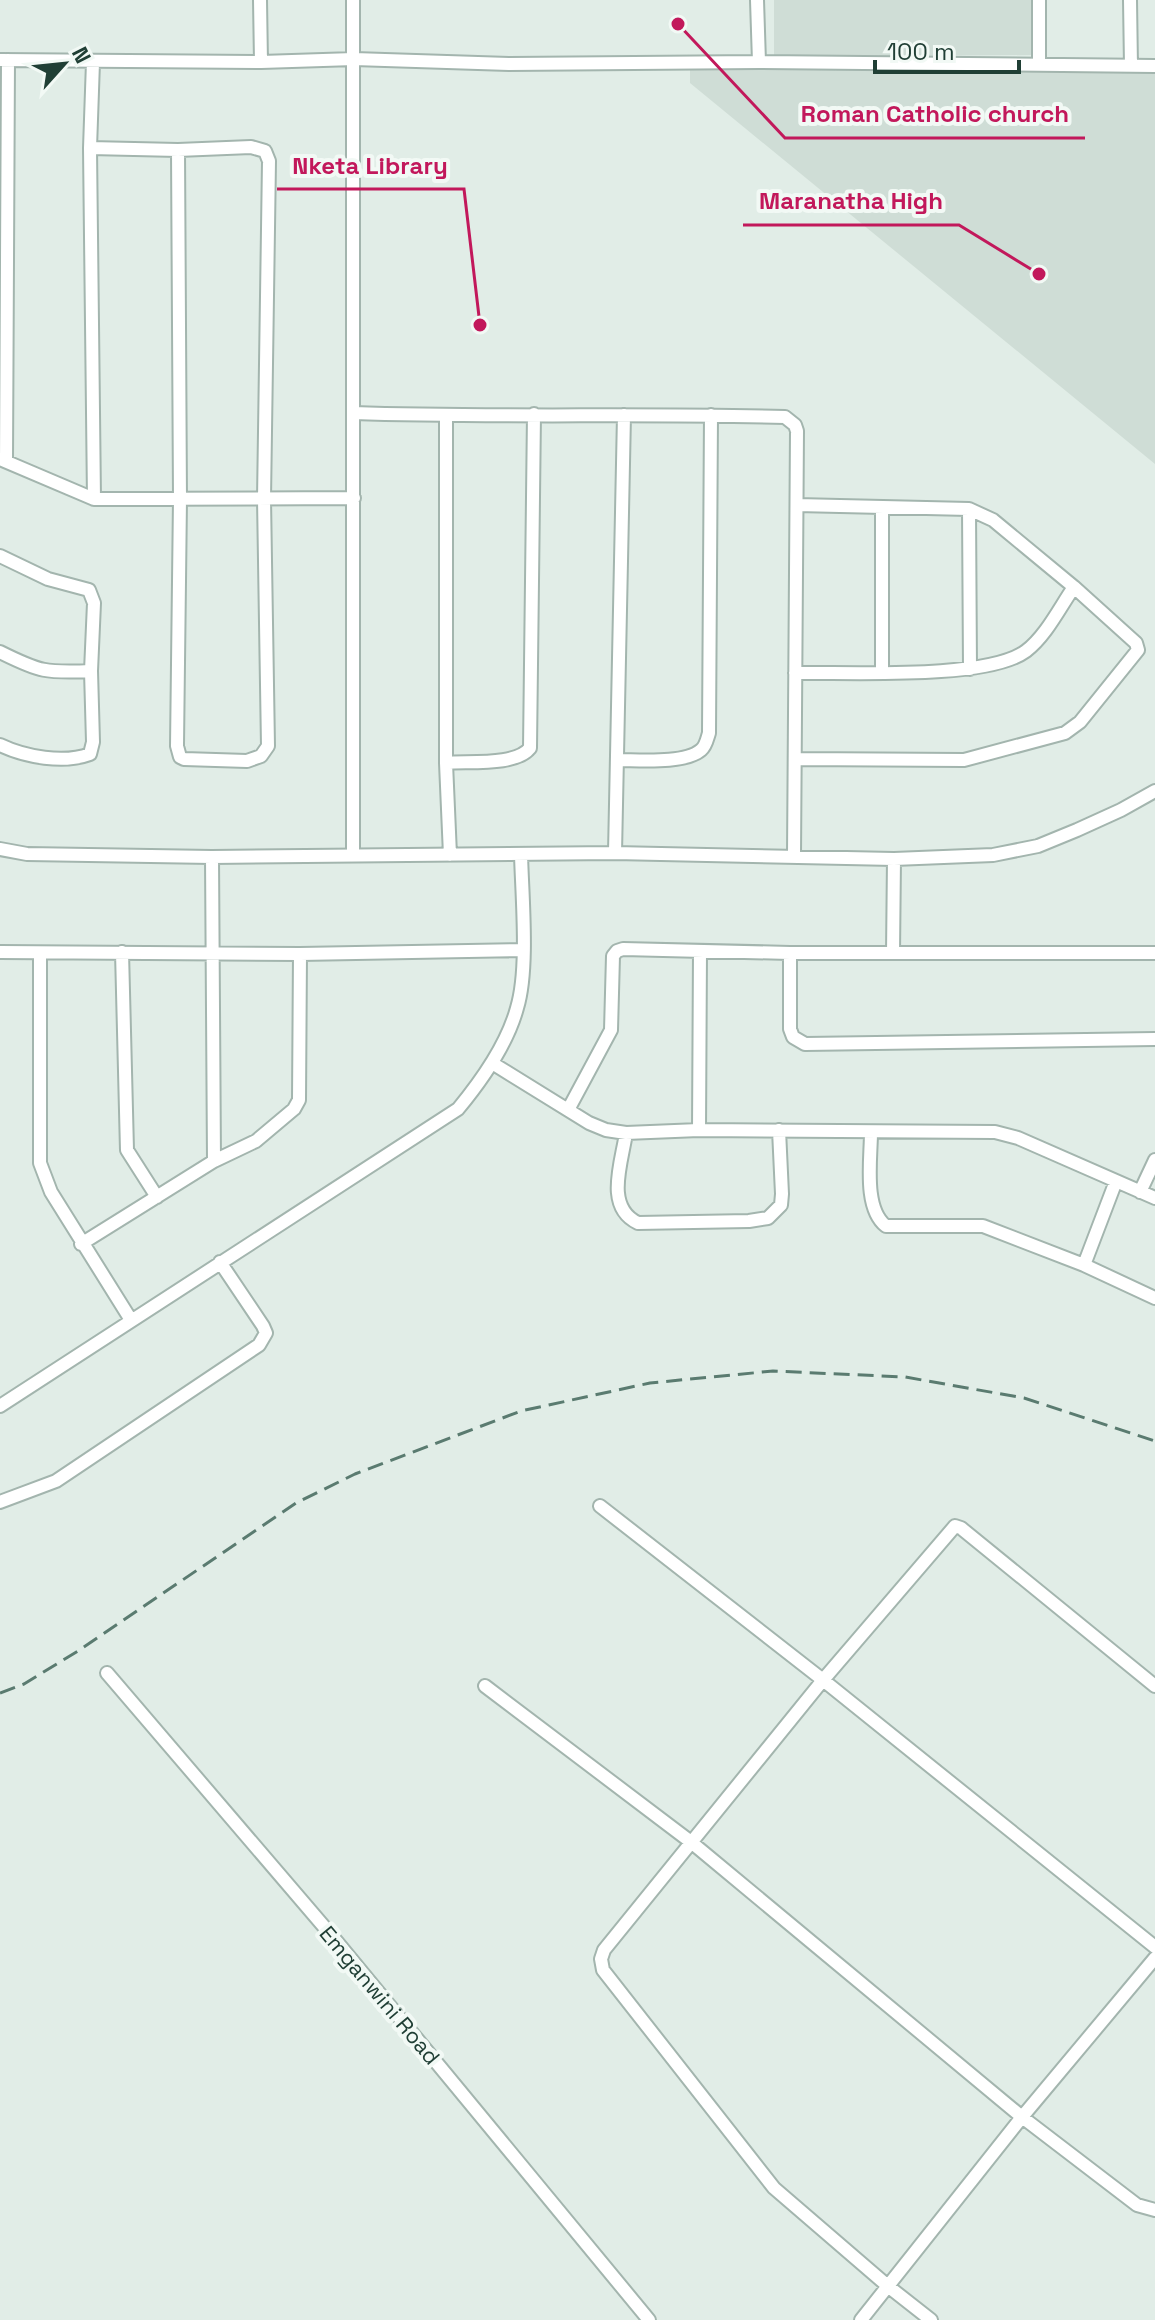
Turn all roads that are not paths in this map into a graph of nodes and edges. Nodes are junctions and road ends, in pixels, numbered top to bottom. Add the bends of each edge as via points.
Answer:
1 (260, 0) edge
2 (353, 0) edge
3 (757, 0) edge
4 (1039, 0) edge
5 (1130, 0) edge
6 (354, 59) junction
7 (4, 60) edge
8 (93, 62) junction
9 (261, 62) junction
10 (759, 62) junction
11 (1039, 63) junction
12 (1131, 66) junction
13 (1155, 66) edge
14 (90, 148) junction
15 (4, 150) edge
16 (178, 150) junction
17 (4, 363) edge
18 (354, 413) junction
19 (534, 414) junction
20 (624, 415) junction
21 (711, 415) junction
22 (446, 416) junction
23 (3, 460) edge
24 (354, 498) junction
25 (94, 499) junction
26 (180, 499) junction
27 (264, 499) junction
28 (797, 505) junction
29 (882, 508) junction
30 (969, 509) junction
31 (0, 556) edge
32 (1074, 587) junction
33 (0, 652) edge
34 (970, 669) junction
35 (91, 671) junction
36 (882, 672) junction
37 (795, 673) junction
38 (0, 745) edge
39 (795, 759) junction
40 (619, 760) junction
41 (446, 763) junction
42 (1155, 791) edge
43 (0, 849) edge
44 (615, 853) junction
45 (521, 854) junction
46 (450, 855) junction
47 (353, 856) junction
48 (794, 856) junction
49 (212, 857) junction
50 (894, 859) junction
51 (522, 950) junction
52 (0, 952) edge
53 (122, 952) junction
54 (700, 952) junction
55 (40, 953) junction
56 (211, 953) junction
57 (790, 953) junction
58 (893, 953) junction
59 (1155, 953) edge
60 (300, 954) junction
61 (1155, 1039) edge
62 (492, 1063) junction
63 (568, 1110) junction
64 (699, 1130) junction
65 (779, 1130) junction
66 (871, 1132) junction
67 (626, 1133) junction
68 (1155, 1160) edge
69 (214, 1161) junction
70 (1116, 1181) junction
71 (1140, 1192) junction
72 (157, 1197) junction
73 (1155, 1198) edge
74 (81, 1244) junction
75 (220, 1262) junction
76 (1084, 1265) junction
77 (1155, 1298) edge
78 (131, 1320) junction
79 (0, 1406) edge
80 (0, 1502) edge
81 (600, 1506) dead end
82 (107, 1673) dead end
83 (823, 1680) junction
84 (485, 1686) dead end
85 (1155, 1686) edge
86 (691, 1842) junction
87 (1155, 1947) edge
88 (1155, 1958) edge
89 (1022, 2117) junction
90 (1155, 2210) edge
91 (889, 2287) junction
92 (649, 2320) edge
93 (861, 2320) edge
94 (931, 2320) edge

1 - 9 street
2 - 6 street
3 - 10 street
4 - 11 street
5 - 12 street
6 - 9 street
6 - 10 street
6 - 18 street
7 - 8 street
7 - 15 street
8 - 9 street
8 - 14 street
10 - 11 street
11 - 12 street
12 - 13 street
14 - 16 street
14 - 25 street
15 - 17 street
16 - 26 street
16 - 27 street via 260,148 269,161
17 - 23 street
18 - 22 street
18 - 24 street
19 - 20 street
19 - 22 street
19 - 41 street via 530,748 514,759
20 - 21 street
20 - 40 street
21 - 28 street via 785,417 795,425
21 - 40 street via 709,733 695,754
22 - 41 street
23 - 25 street
24 - 27 street
24 - 47 street
25 - 26 street
26 - 27 street
26 - 27 street via 177,752 191,760 247,761 261,756 268,746
28 - 29 street
28 - 37 street
29 - 30 street
29 - 36 street
30 - 32 street via 993,520
30 - 34 street
31 - 35 street via 48,579 89,590 94,603
32 - 34 street via 1027,650
32 - 39 street via 1138,650 1070,730 964,760
33 - 35 street via 37,670
34 - 36 street
35 - 38 street via 90,754 29,756
36 - 37 street
37 - 39 street
39 - 48 street
40 - 44 street
41 - 46 street
42 - 50 street via 1038,846 993,855
43 - 49 street
44 - 45 street
44 - 48 street
45 - 46 street
45 - 51 street
46 - 47 street
47 - 49 street
48 - 50 street
49 - 56 street
50 - 58 street
51 - 60 street
51 - 62 street via 517,1009
52 - 55 street
53 - 55 street
53 - 56 street
53 - 72 street via 127,1150
54 - 57 street
54 - 63 street via 614,953 611,1030
54 - 64 street
55 - 74 street via 40,1163
56 - 60 street
56 - 69 street
57 - 58 street
57 - 61 street via 790,1029 805,1044
58 - 59 street
60 - 69 street via 299,1100 261,1137
62 - 63 street
62 - 75 street via 458,1109
63 - 67 street via 606,1130
64 - 65 street
64 - 67 street
65 - 66 street
65 - 67 street via 781,1205 768,1218 749,1221 638,1223 629,1218 617,1198
66 - 70 street via 1006,1134
66 - 76 street via 872,1205 886,1226 983,1226
68 - 71 street
69 - 72 street
70 - 71 street
70 - 76 street
71 - 73 street
72 - 74 street
74 - 78 street
75 - 78 street
75 - 80 street via 263,1326 266,1333 259,1345 56,1481
76 - 77 street
78 - 79 street
81 - 83 street
82 - 92 street, Emganwini Road
83 - 85 street via 955,1526
83 - 86 street
83 - 87 street
84 - 86 street
86 - 89 street
86 - 91 street via 604,1950 603,1970 774,2188
88 - 89 street
89 - 90 street via 1137,2205
89 - 91 street
91 - 93 street
91 - 94 street

